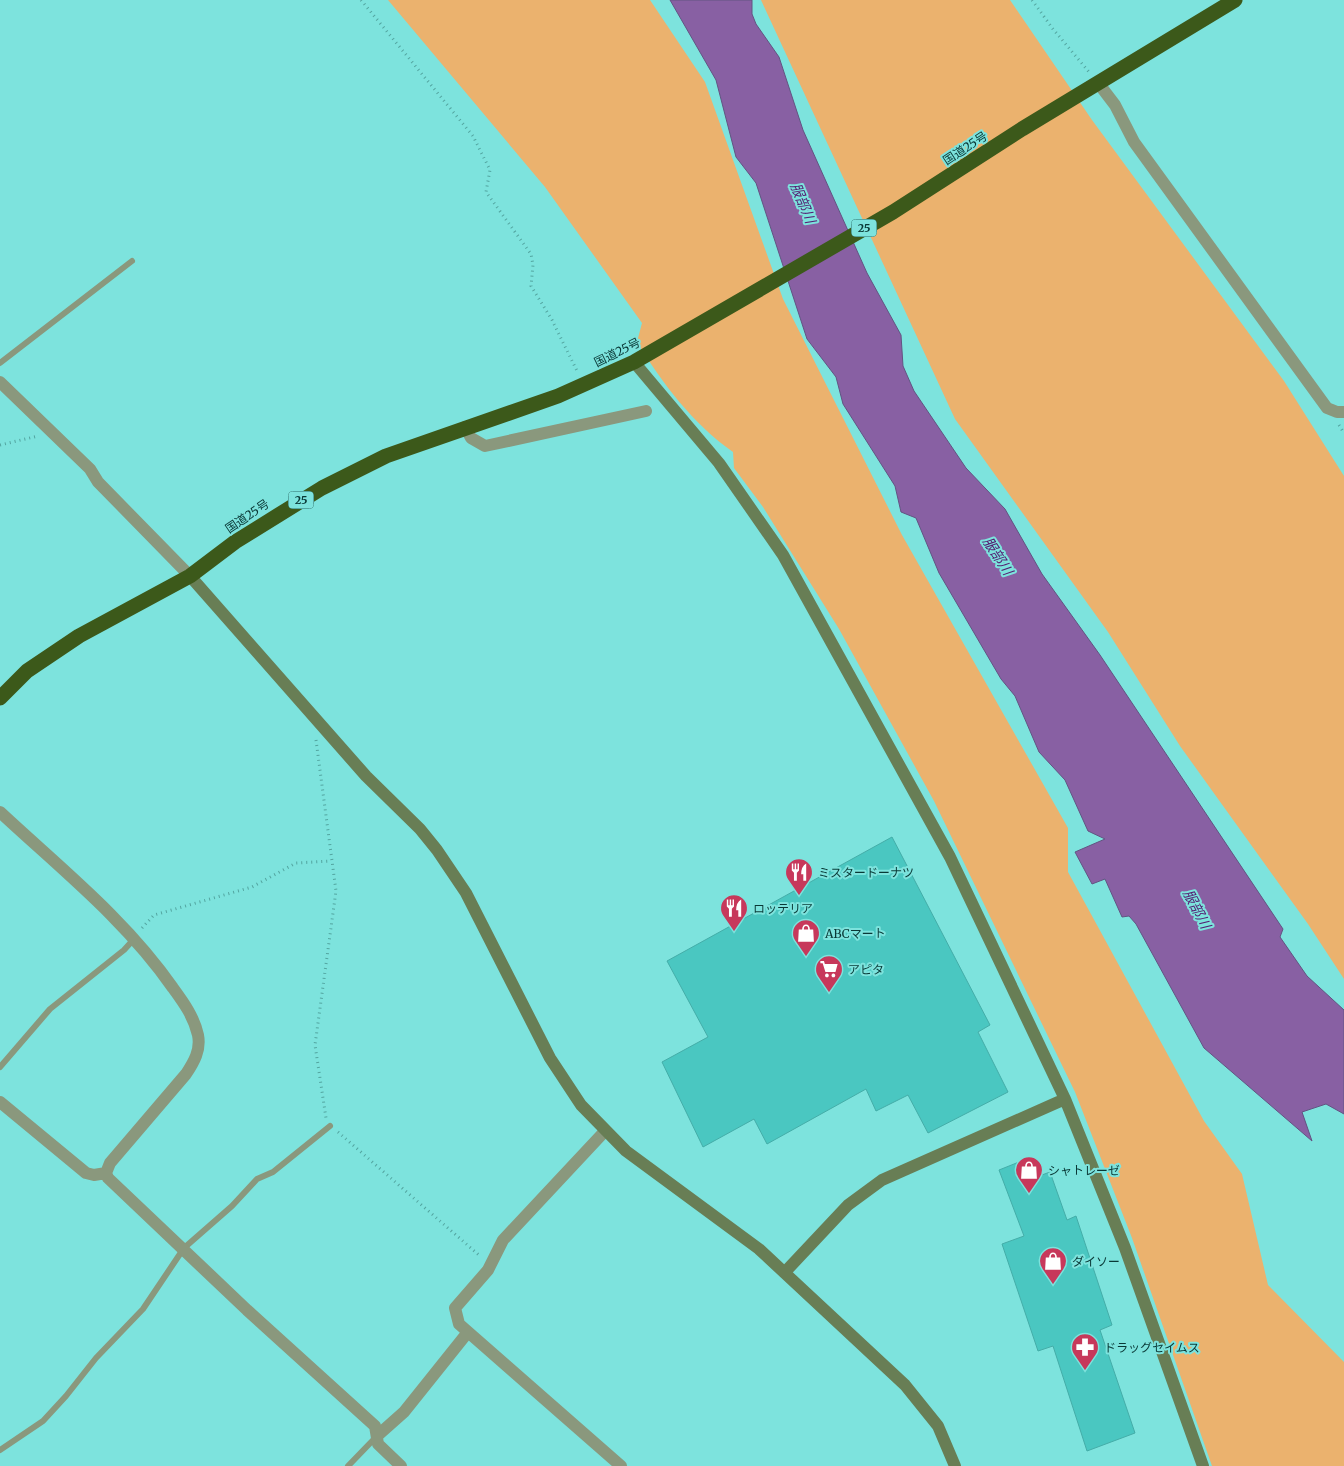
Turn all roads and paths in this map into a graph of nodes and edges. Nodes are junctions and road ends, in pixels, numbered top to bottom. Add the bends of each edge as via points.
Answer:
1 (361, 0) edge
2 (1032, 0) edge
3 (1235, 0) edge
4 (1095, 86) junction
5 (132, 261) dead end
6 (634, 362) junction
7 (0, 363) edge
8 (0, 382) edge
9 (584, 385) junction
10 (646, 411) dead end
11 (1344, 412) edge
12 (465, 427) junction
13 (52, 432) junction
14 (0, 445) edge
15 (190, 576) junction
16 (0, 698) edge
17 (320, 724) junction
18 (0, 812) edge
19 (331, 861) junction
20 (135, 937) junction
21 (0, 1067) edge
22 (1065, 1099) junction
23 (0, 1102) edge
24 (330, 1126) junction
25 (605, 1131) junction
26 (106, 1173) junction
27 (184, 1248) junction
28 (488, 1270) junction
29 (785, 1272) junction
30 (468, 1332) junction
31 (377, 1436) junction
32 (0, 1450) edge
33 (348, 1466) edge
34 (401, 1466) edge
35 (621, 1466) edge
36 (955, 1466) edge
37 (1203, 1466) edge

1 - 9 path via 473,136 490,170 486,192 531,254 531,286
2 - 4 path
3 - 4 highway, 国道25号 / 25
4 - 6 highway, 国道25号 / 25 via 893,212
4 - 11 street via 1116,105 1134,142 1326,408
5 - 7 lane
6 - 9 highway, 国道25号 / 25
6 - 22 street via 719,463 800,583 950,857
8 - 13 street
9 - 12 highway, 国道25号 / 25
10 - 12 street via 486,446 471,438
12 - 15 highway, 国道25号 / 25 via 386,456 322,488 235,542
13 - 14 path
13 - 15 street
15 - 16 highway, 国道25号 / 25 via 79,636 27,671
15 - 17 street
17 - 19 path via 315,732
17 - 25 street via 420,830 453,873 558,1072 581,1106
18 - 20 street
19 - 20 path via 296,863 252,887 154,915
19 - 24 path via 335,902 315,1045
20 - 21 lane via 124,950 50,1009
20 - 26 street via 195,1022 199,1048 186,1074 110,1163
22 - 29 street via 882,1180 848,1205
22 - 37 street via 1126,1248
23 - 26 street via 86,1173
24 - 27 lane via 273,1172 257,1179
24 - 28 path via 479,1254
25 - 28 street via 503,1240
25 - 29 street via 644,1165
26 - 27 street via 113,1184
27 - 31 street via 375,1426
27 - 32 lane via 143,1309 96,1358 66,1396 43,1421
28 - 30 street via 455,1308 459,1324
29 - 36 street via 917,1398 938,1426
30 - 31 street via 404,1412
30 - 35 street
31 - 33 lane
31 - 34 street via 378,1444

